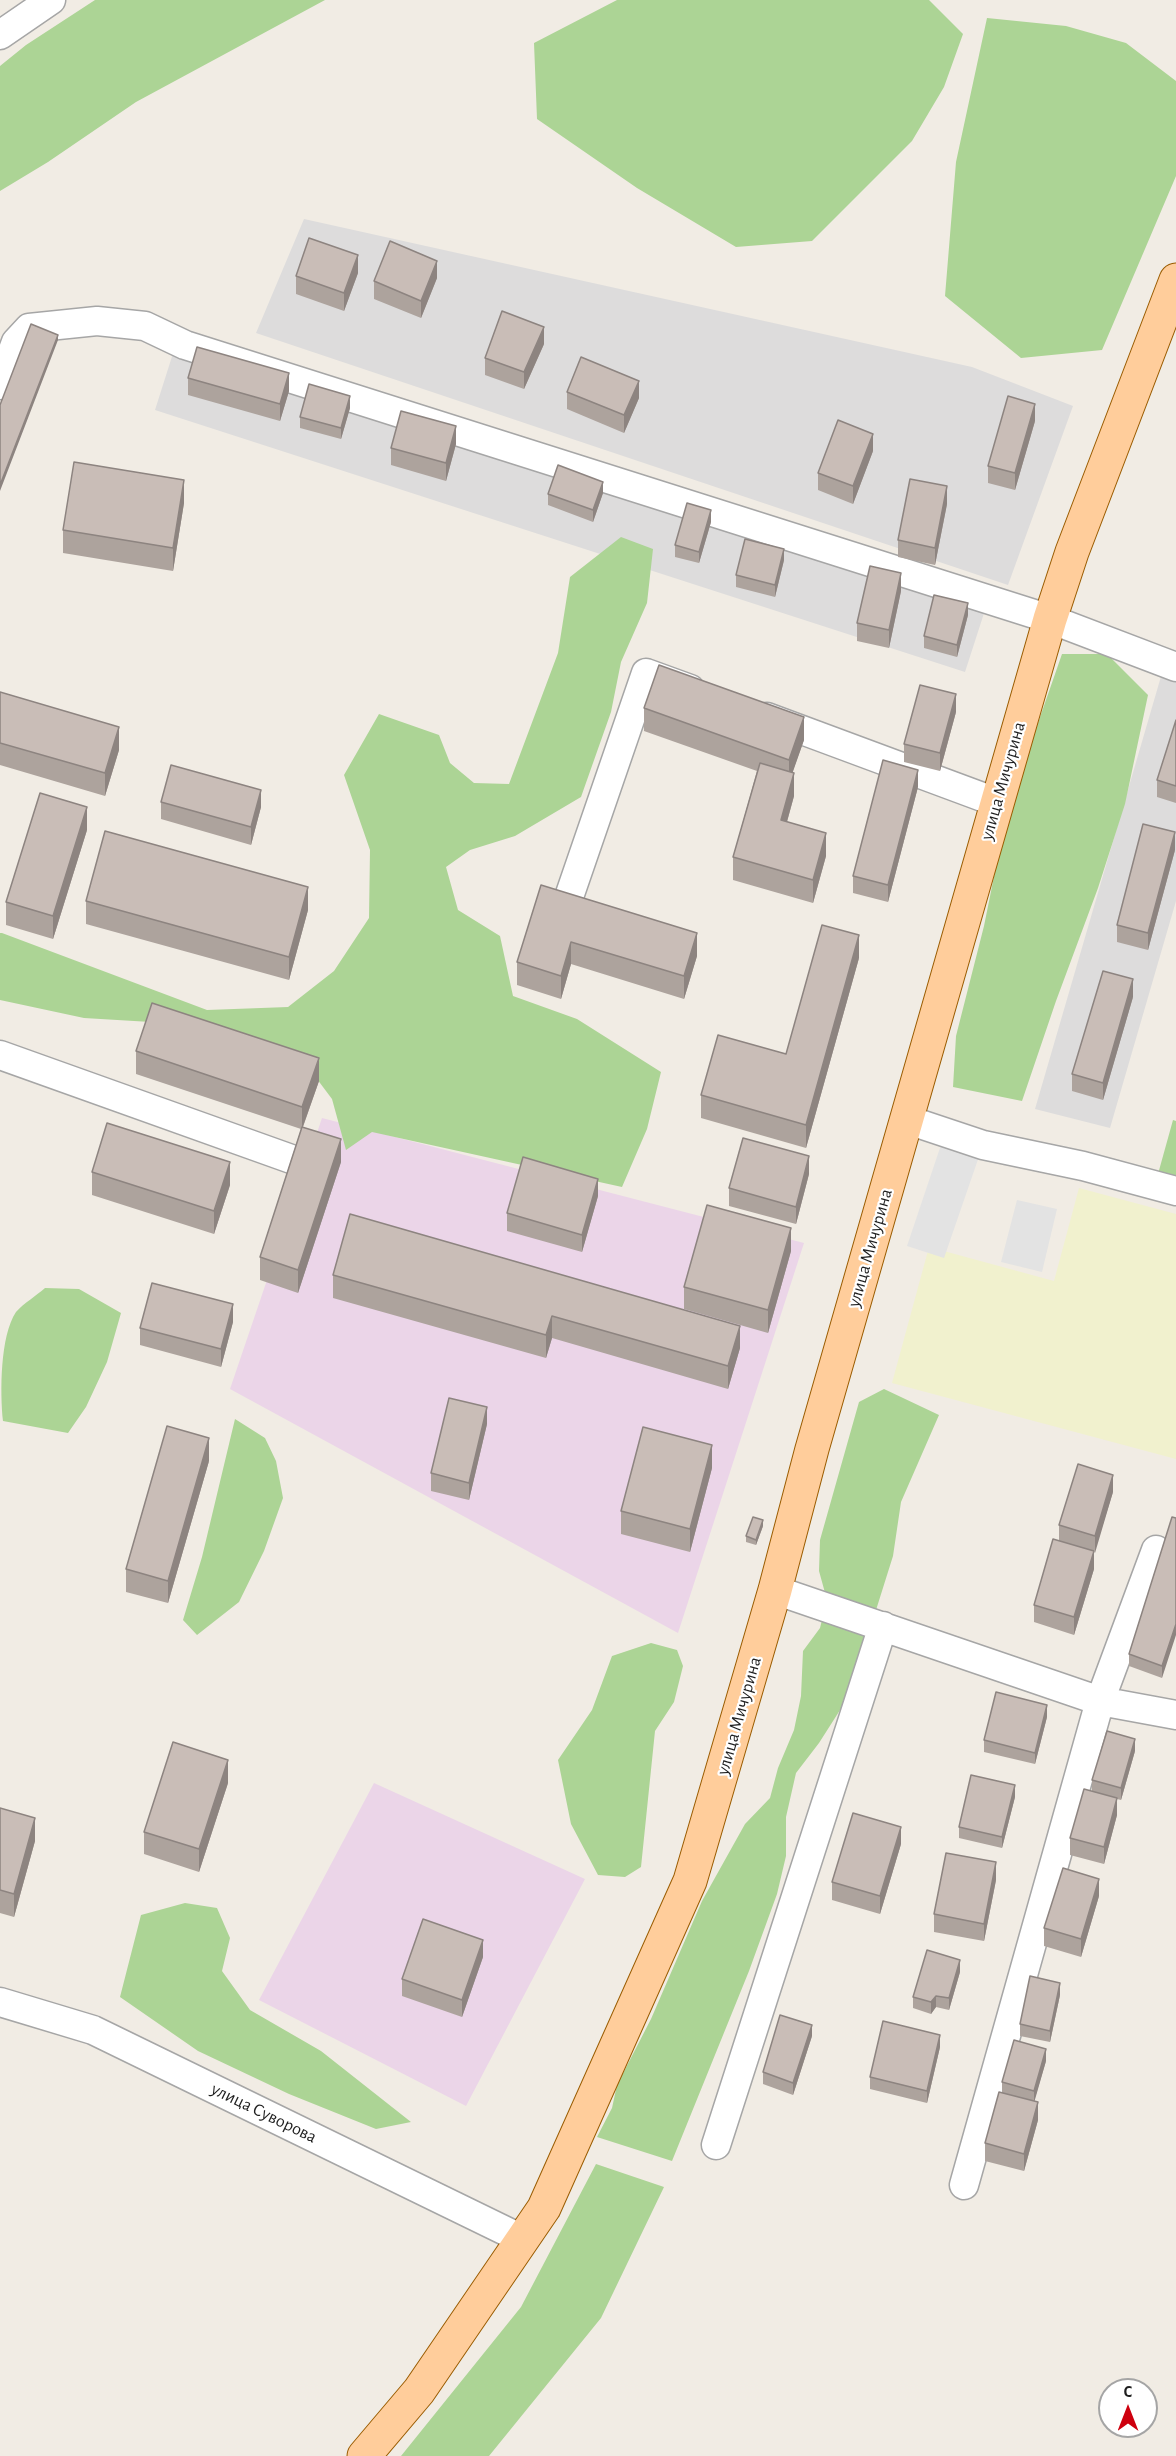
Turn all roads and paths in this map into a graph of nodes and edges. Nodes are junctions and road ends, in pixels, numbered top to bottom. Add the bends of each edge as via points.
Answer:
1 (51, 0) edge
2 (0, 35) edge
3 (1176, 280) edge
4 (0, 385) edge
5 (1050, 619) junction
6 (1176, 666) edge
7 (710, 696) edge
8 (742, 708) edge
9 (996, 802) junction
10 (570, 894) edge
11 (0, 1055) edge
12 (908, 1119) junction
13 (294, 1160) edge
14 (1176, 1191) edge
15 (1156, 1550) dead end
16 (775, 1590) junction
17 (883, 1626) junction
18 (1100, 1701) junction
19 (1176, 1715) edge
20 (0, 2002) edge
21 (716, 2145) dead end
22 (964, 2185) dead end
23 (522, 2239) junction
24 (364, 2456) edge

1 - 2 street
3 - 5 main road, улица Мичурина
4 - 5 street via 16,342 29,328 97,321 146,326 185,345
5 - 6 street
5 - 9 main road, улица Мичурина
7 - 10 street via 646,673
8 - 9 street
9 - 12 main road, улица Мичурина
11 - 13 street
12 - 14 street via 983,1145 1052,1158
12 - 16 main road, улица Мичурина
15 - 18 street
16 - 17 street
16 - 23 main road, улица Мичурина via 690,1881 544,2208
17 - 18 street
17 - 21 street
18 - 19 street
18 - 22 street
20 - 23 street, улица Суворова via 93,2030
23 - 24 main road, улица Мичурина via 419,2391

